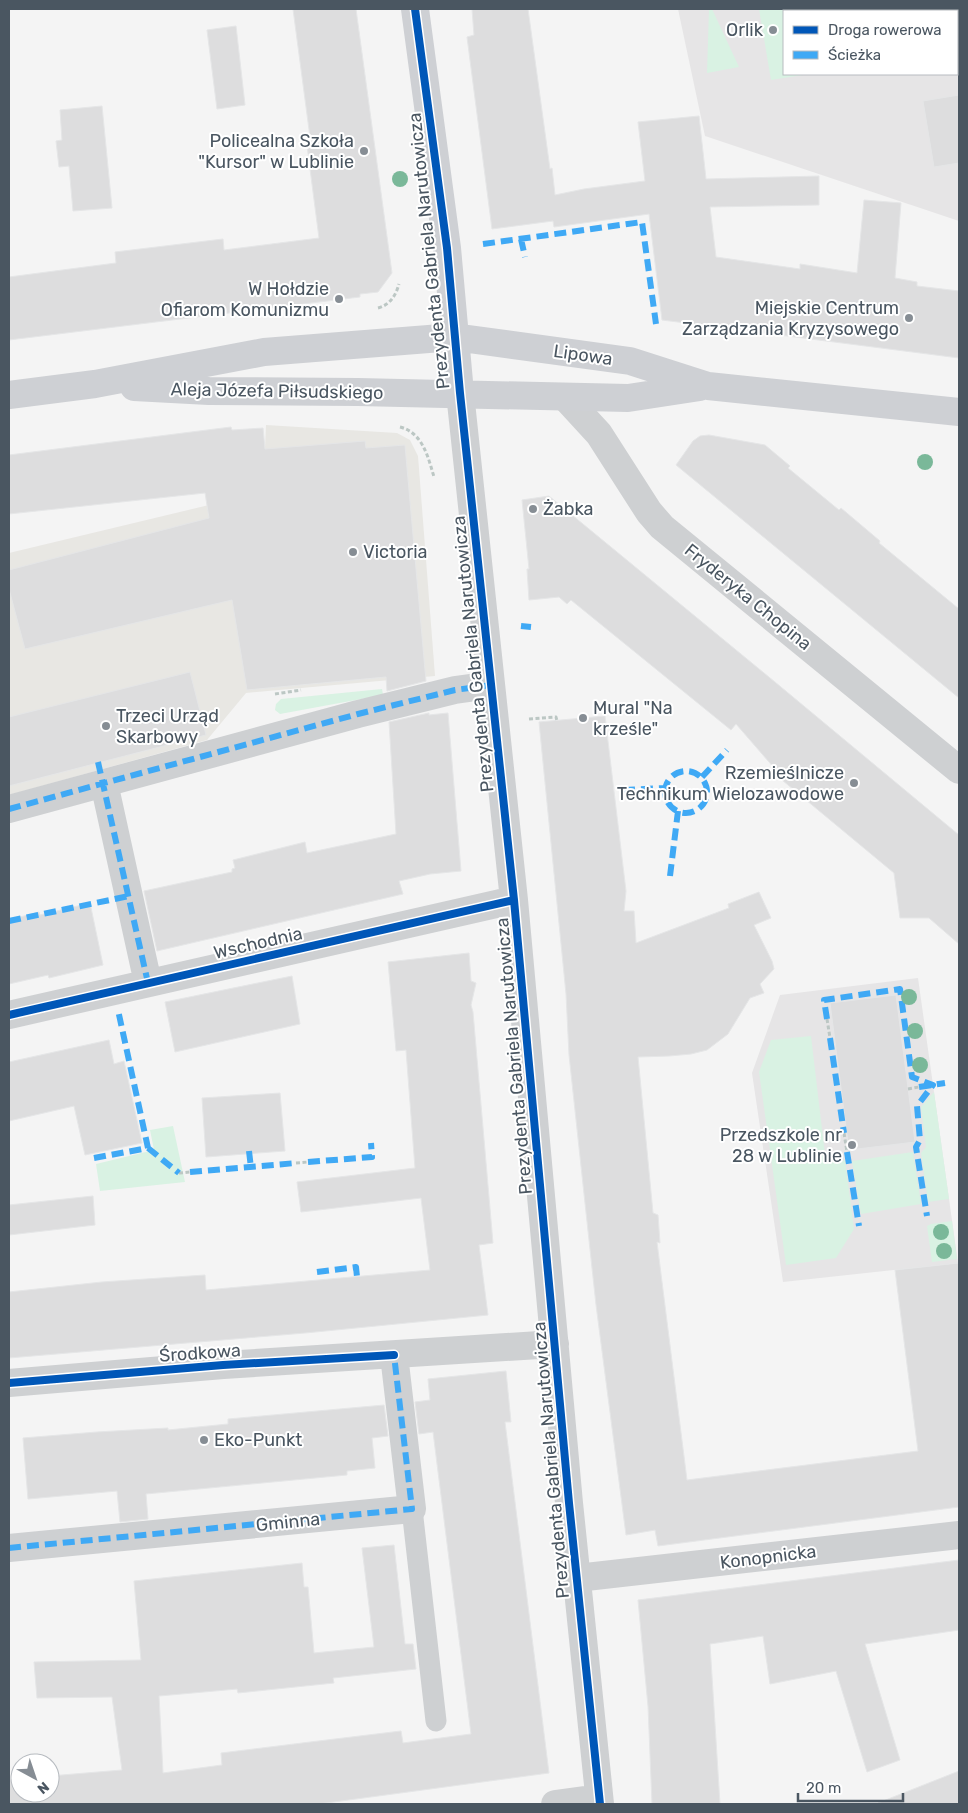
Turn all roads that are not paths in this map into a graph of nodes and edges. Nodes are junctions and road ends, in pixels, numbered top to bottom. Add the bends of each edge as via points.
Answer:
1 (415, 9) edge
2 (454, 337) junction
3 (95, 384) junction
4 (708, 386) junction
5 (460, 394) junction
6 (9, 395) edge
7 (566, 397) junction
8 (959, 412) edge
9 (490, 685) junction
10 (959, 770) edge
11 (104, 783) junction
12 (9, 808) edge
13 (514, 900) junction
14 (148, 983) junction
15 (9, 1015) edge
16 (555, 1344) junction
17 (394, 1355) junction
18 (9, 1383) edge
19 (412, 1509) junction
20 (959, 1535) edge
21 (9, 1548) edge
22 (577, 1578) junction
23 (436, 1721) dead end
24 (600, 1801) edge
25 (555, 1804) edge

1 - 2 street, Prezydenta Gabriela Narutowicza via 447,248
2 - 3 street, Aleja Józefa Piłsudskiego via 264,352
2 - 4 street, Lipowa via 630,361
2 - 5 street, Prezydenta Gabriela Narutowicza
3 - 5 street, Aleja Józefa Piłsudskiego via 209,391
3 - 6 street, Aleja Józefa Piłsudskiego
4 - 7 street, Lipowa via 628,398
4 - 8 street, Lipowa
5 - 7 street, Lipowa
5 - 9 street, Prezydenta Gabriela Narutowicza
7 - 10 street, Fryderyka Chopina via 598,434 662,528
9 - 11 street via 455,690 358,714
9 - 13 street, Prezydenta Gabriela Narutowicza
11 - 12 street
11 - 14 street
13 - 14 street, Wschodnia
13 - 16 street, Prezydenta Gabriela Narutowicza
14 - 15 street, Wschodnia
16 - 17 street, Środkowa
16 - 22 street, Prezydenta Gabriela Narutowicza
17 - 18 street, Środkowa
17 - 19 street
19 - 21 street, Gminna
19 - 23 lane
20 - 22 street, Konopnicka
22 - 24 street, Prezydenta Gabriela Narutowicza
24 - 25 street

